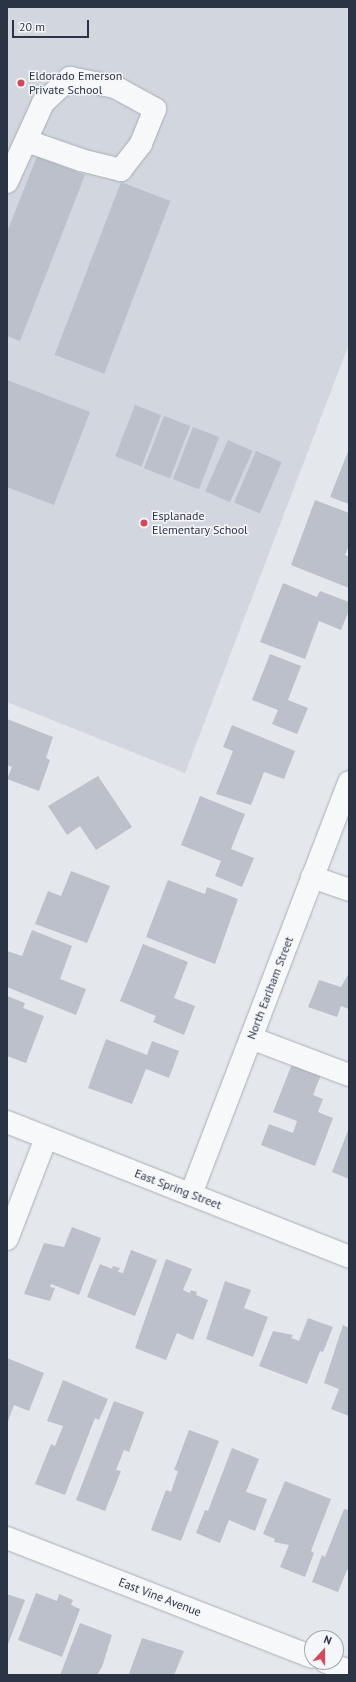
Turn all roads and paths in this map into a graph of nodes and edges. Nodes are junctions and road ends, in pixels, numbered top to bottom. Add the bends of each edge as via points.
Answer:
1 (27, 141) junction
2 (7, 182) edge
3 (349, 782) edge
4 (312, 877) junction
5 (349, 890) edge
6 (250, 1038) junction
7 (349, 1075) edge
8 (7, 1122) edge
9 (46, 1138) junction
10 (191, 1194) junction
11 (7, 1239) edge
12 (349, 1257) edge
13 (7, 1538) edge
14 (304, 1654) edge

1 - 1 street via 81,160 121,170 141,144 155,109 115,88 70,78 43,102
1 - 2 street
3 - 4 street, North Earlham Street
4 - 5 street
4 - 6 street, North Earlham Street
6 - 7 street
6 - 10 street, North Earlham Street
8 - 9 street, East Spring Street
9 - 10 street, East Spring Street
9 - 11 street
10 - 12 street, East Spring Street
13 - 14 street, East Vine Avenue

